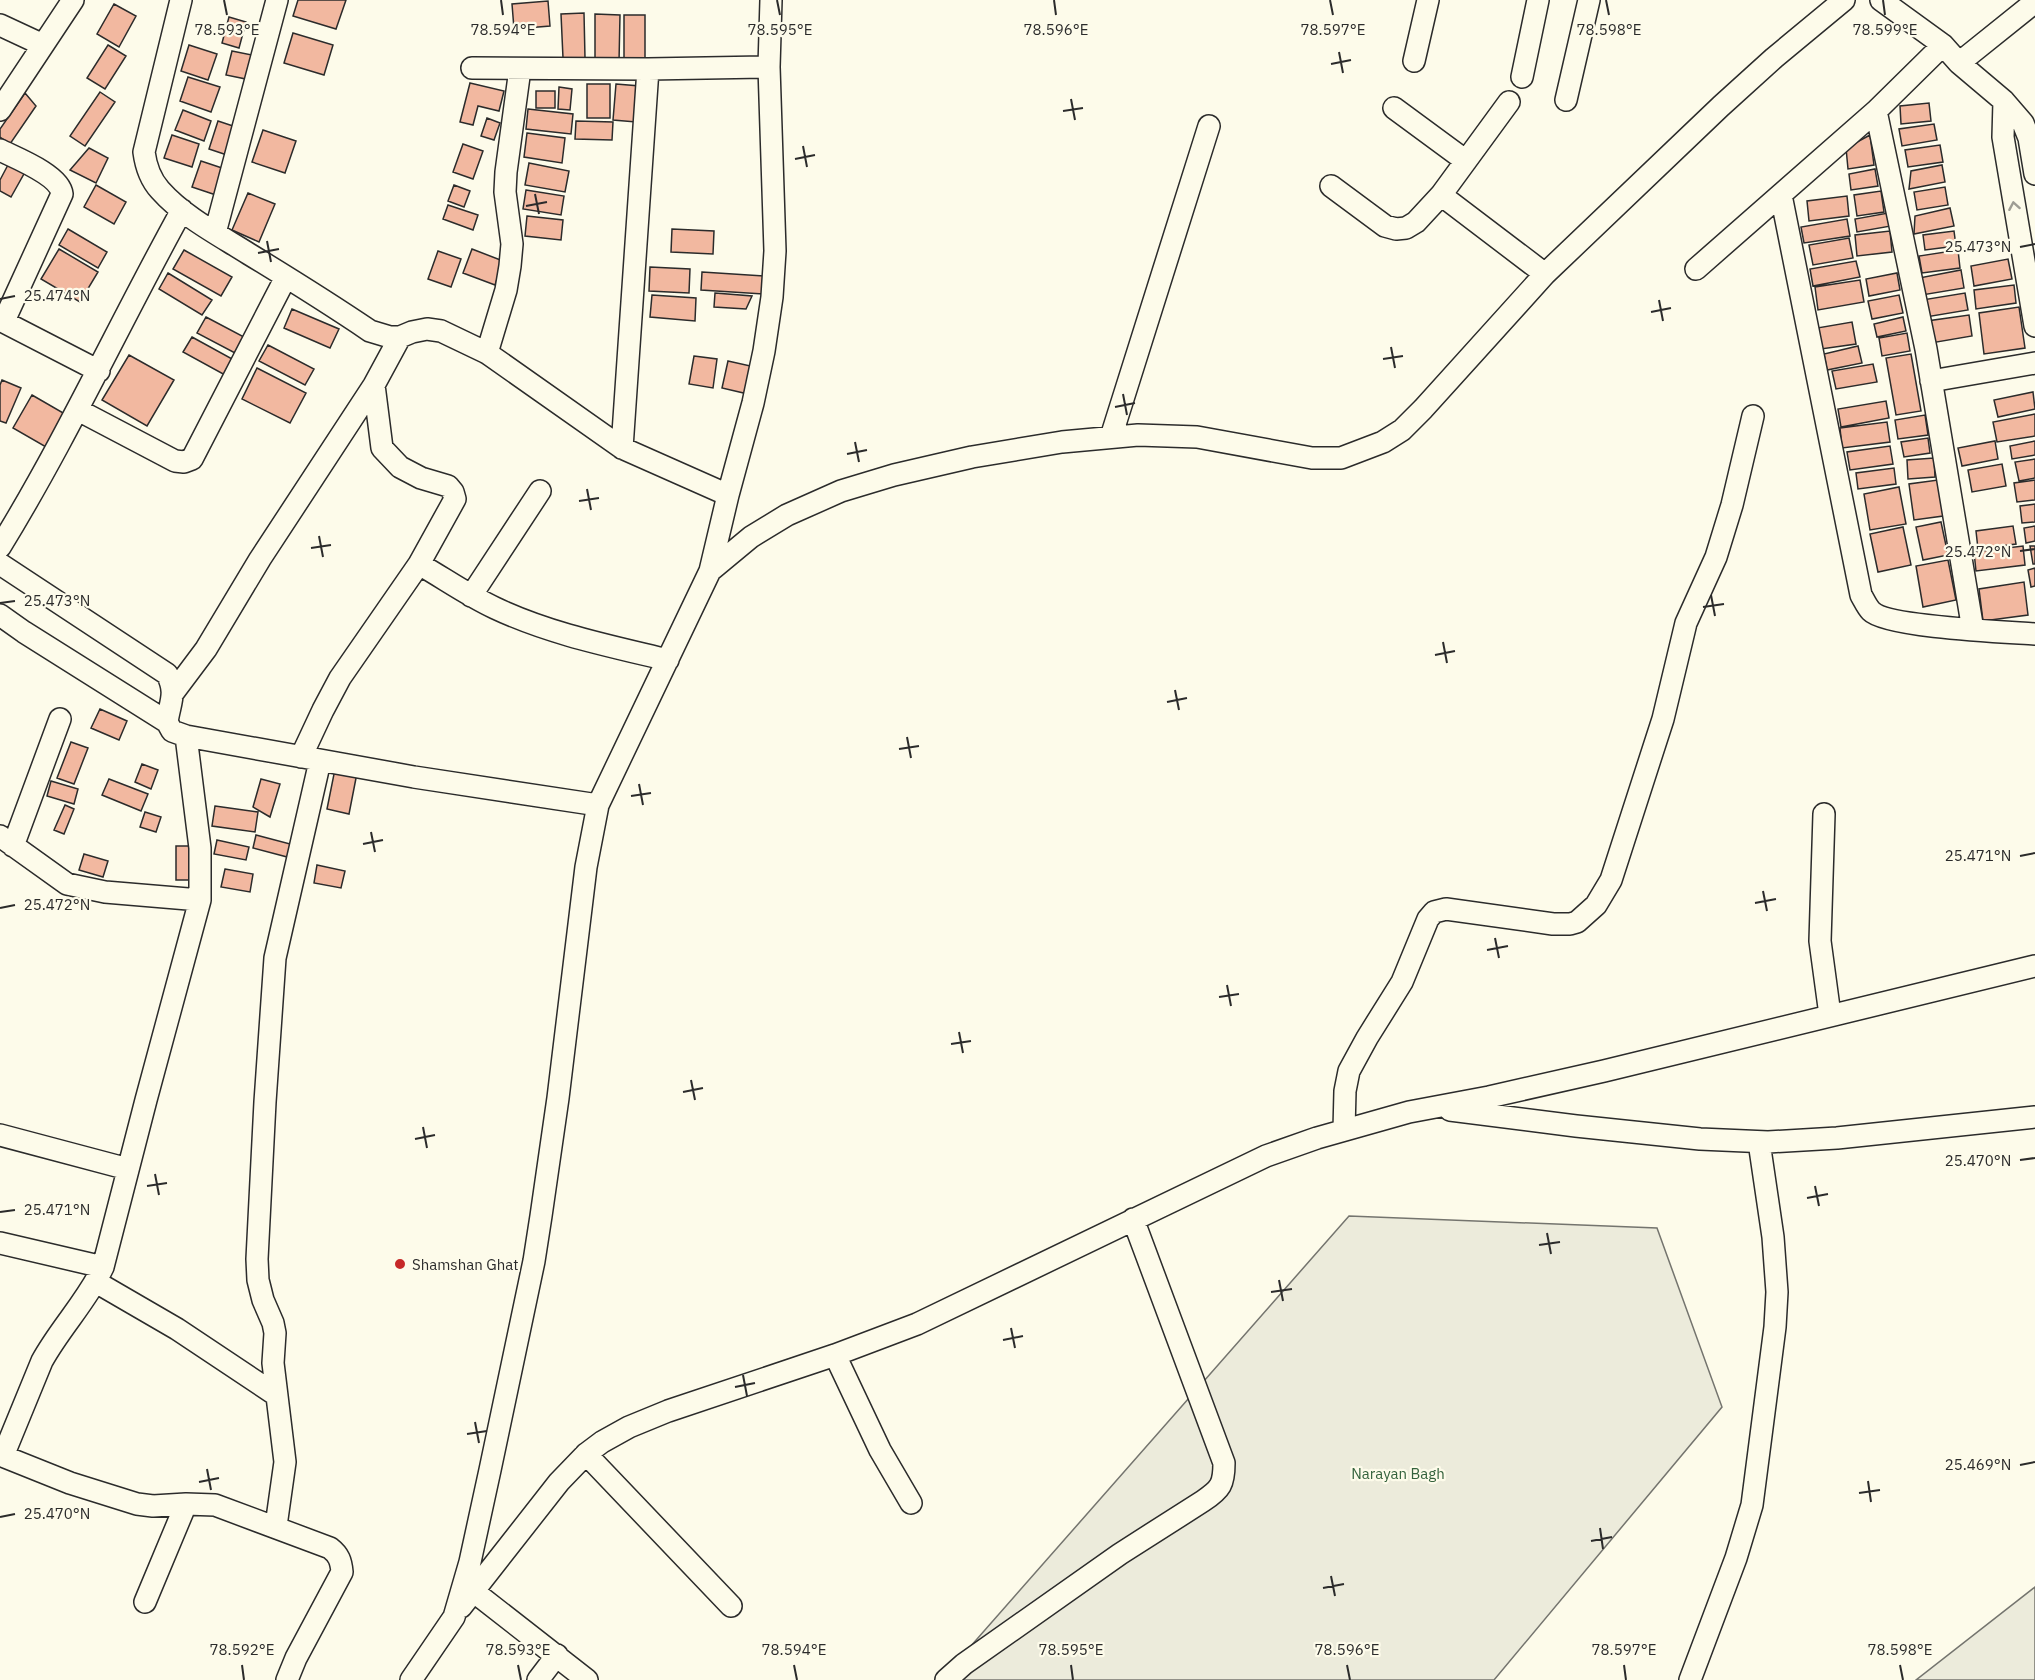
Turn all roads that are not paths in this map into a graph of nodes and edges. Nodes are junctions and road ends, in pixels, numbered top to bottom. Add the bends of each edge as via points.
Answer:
1 (73, 0) edge
2 (182, 0) edge
3 (277, 0) edge
4 (771, 0) edge
5 (1428, 0) edge
6 (1538, 0) edge
7 (1589, 0) edge
8 (1881, 0) edge
9 (1836, 2) edge
10 (2035, 2) edge
11 (0, 25) edge
12 (43, 45) junction
13 (1943, 45) junction
14 (1414, 62) dead end
15 (1959, 63) junction
16 (769, 67) junction
17 (472, 68) dead end
18 (520, 69) junction
19 (648, 69) junction
20 (1522, 77) dead end
21 (1566, 100) dead end
22 (2004, 101) junction
23 (1509, 102) dead end
24 (1394, 108) dead end
25 (0, 110) edge
26 (1876, 111) junction
27 (1209, 126) dead end
28 (2032, 138) edge
29 (0, 150) edge
30 (1466, 161) junction
31 (2035, 174) edge
32 (1330, 186) dead end
33 (1441, 195) junction
34 (1781, 195) junction
35 (182, 210) junction
36 (215, 233) junction
37 (1696, 269) dead end
38 (1545, 274) junction
39 (286, 277) junction
40 (2, 321) edge
41 (2035, 326) edge
42 (400, 337) junction
43 (486, 353) junction
44 (2035, 363) edge
45 (99, 371) junction
46 (1931, 381) junction
47 (374, 385) junction
48 (78, 410) junction
49 (1753, 417) dead end
50 (1111, 437) junction
51 (622, 448) junction
52 (540, 491) dead end
53 (728, 495) junction
54 (0, 547) edge
55 (0, 564) edge
56 (419, 564) junction
57 (710, 571) junction
58 (471, 596) junction
59 (0, 615) edge
60 (1973, 630) junction
61 (2035, 634) edge
62 (668, 660) junction
63 (173, 693) junction
64 (60, 719) dead end
65 (167, 722) junction
66 (186, 736) junction
67 (310, 759) junction
68 (598, 806) junction
69 (1824, 814) dead end
70 (7, 841) edge
71 (200, 900) junction
72 (2035, 966) edge
73 (1830, 1015) junction
74 (1431, 1107) junction
75 (2035, 1117) edge
76 (1344, 1130) junction
77 (0, 1135) edge
78 (1759, 1142) junction
79 (128, 1169) junction
80 (1133, 1219) junction
81 (0, 1244) edge
82 (100, 1274) junction
83 (835, 1355) junction
84 (276, 1395) junction
85 (586, 1454) junction
86 (1, 1456) edge
87 (911, 1503) dead end
88 (186, 1504) junction
89 (276, 1526) junction
90 (473, 1592) junction
91 (145, 1602) dead end
92 (731, 1606) dead end
93 (453, 1617) junction
94 (557, 1655) junction
95 (287, 1680) edge
96 (411, 1680) edge
97 (538, 1680) edge
98 (587, 1680) edge
99 (946, 1680) edge
100 (1690, 1680) edge

1 - 12 street
2 - 35 street via 144,153 150,177
3 - 36 street
4 - 16 street
5 - 14 street
6 - 20 street
7 - 21 street
8 - 13 street
9 - 38 street
10 - 15 street
11 - 12 street
12 - 25 street
13 - 15 street
13 - 26 street
15 - 22 street
16 - 19 street
16 - 53 street via 775,251 772,297 753,403
17 - 18 street
18 - 19 street
18 - 43 street via 506,172 510,266
19 - 51 street
22 - 28 street
41 -> 22 street via 2003,137
23 - 30 street
24 - 30 street
26 - 34 street
26 - 46 street
27 - 50 street
28 - 31 street
29 - 40 street via 54,179 62,188 60,201
30 - 33 street
32 - 33 street via 1396,230 1416,222
33 - 38 street
34 - 37 street
34 - 60 street via 1861,595 1871,612 1887,619
35 - 36 street
35 - 45 street
36 - 39 street
38 - 50 street via 1423,410 1402,430 1359,453 1341,458 1312,458 1197,438
39 - 42 street via 370,331
39 - 48 street via 192,459 175,461
40 - 45 street
42 - 43 street via 427,329 441,331
42 - 47 street
43 - 51 street
44 - 46 street
45 - 48 street
46 - 60 street
47 - 56 street via 382,448 400,467 448,486 453,492 452,506
47 - 63 street via 206,649
48 - 54 street
49 - 76 street via 1732,505 1716,557 1686,623 1663,719 1611,880 1596,905 1570,924 1446,909 1434,912 1396,994 1349,1071
50 - 57 street via 972,457 841,491 787,515 751,537
51 - 53 street
52 - 58 street
53 - 57 street
55 - 63 street via 167,674
56 - 58 street
56 - 67 street via 322,710
57 - 62 street
58 - 62 street via 564,635
59 - 65 street
60 - 61 street
62 - 68 street
63 - 65 street
64 - 70 street
65 - 66 street via 172,731
66 - 67 street
66 - 71 street via 200,848
67 - 68 street
67 - 84 street via 275,958 266,1080 257,1259 258,1280 273,1323
68 - 93 street via 586,867 534,1261 470,1562
69 - 73 street via 1820,941
70 - 71 street via 67,884 105,892
71 - 79 street
72 - 73 street
73 - 74 street via 1604,1071
74 - 76 street
74 - 78 street via 1576,1126
75 - 78 street via 1837,1138
76 - 80 street via 1266,1156
77 - 79 street
78 - 100 street via 1773,1237 1775,1327 1752,1505
79 - 82 street
80 - 83 street via 952,1308
80 - 99 street via 1224,1462 1221,1485
81 - 82 street
82 - 84 street
82 - 86 street via 46,1354
83 - 85 street via 668,1411 629,1427
83 - 87 street via 880,1450
84 - 89 street via 285,1462
85 - 90 street via 559,1482
85 - 92 street
86 - 88 street via 70,1484 137,1504
88 - 89 street via 215,1504
88 - 91 street
89 - 95 street via 330,1548 337,1553 342,1572
90 - 93 street
90 - 94 street
93 - 96 street
94 - 97 street
94 - 98 street

